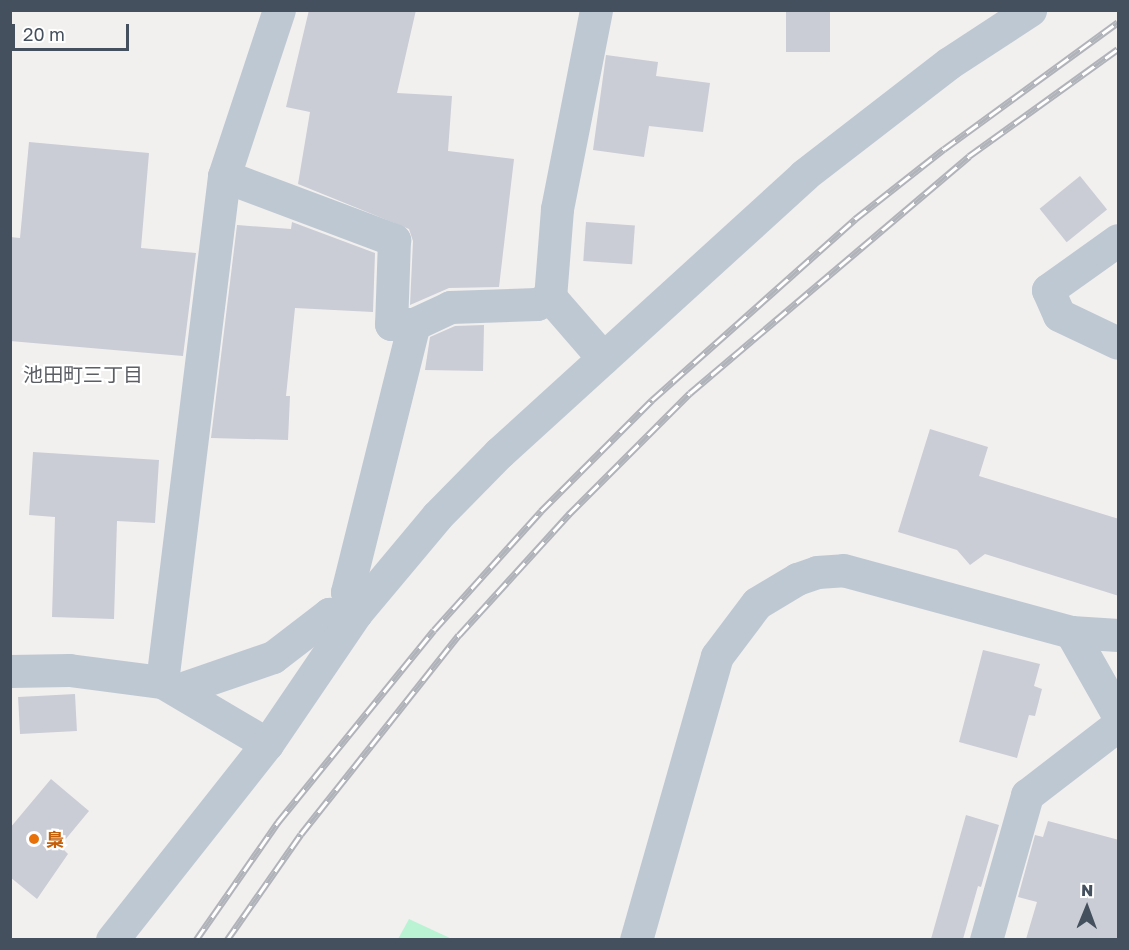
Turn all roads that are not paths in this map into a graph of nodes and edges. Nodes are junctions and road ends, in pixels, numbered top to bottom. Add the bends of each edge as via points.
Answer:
1 (279, 10) edge
2 (596, 10) edge
3 (1030, 10) edge
4 (224, 176) junction
5 (1119, 240) edge
6 (550, 297) junction
7 (414, 324) junction
8 (1119, 343) edge
9 (603, 358) junction
10 (353, 617) junction
11 (1071, 632) junction
12 (1119, 635) edge
13 (10, 671) edge
14 (171, 685) junction
15 (1119, 715) edge
16 (1119, 725) edge
17 (267, 744) junction
18 (112, 939) edge
19 (636, 939) edge
20 (986, 939) edge

1 - 4 street
2 - 6 street via 557,209
3 - 9 street via 949,63 804,175
4 - 7 street via 394,240 391,324
4 - 14 street
5 - 8 street via 1048,290 1059,315
6 - 7 street via 537,303 450,307
6 - 9 street
7 - 10 street via 347,592
9 - 10 street via 565,389 437,516
10 - 14 street via 329,614 273,657
10 - 17 street
11 - 12 street
11 - 15 street
11 - 19 street via 843,570 817,572 797,579 757,603 717,656
13 - 14 street via 69,670
14 - 17 street
16 - 20 street via 1027,795
17 - 18 street

